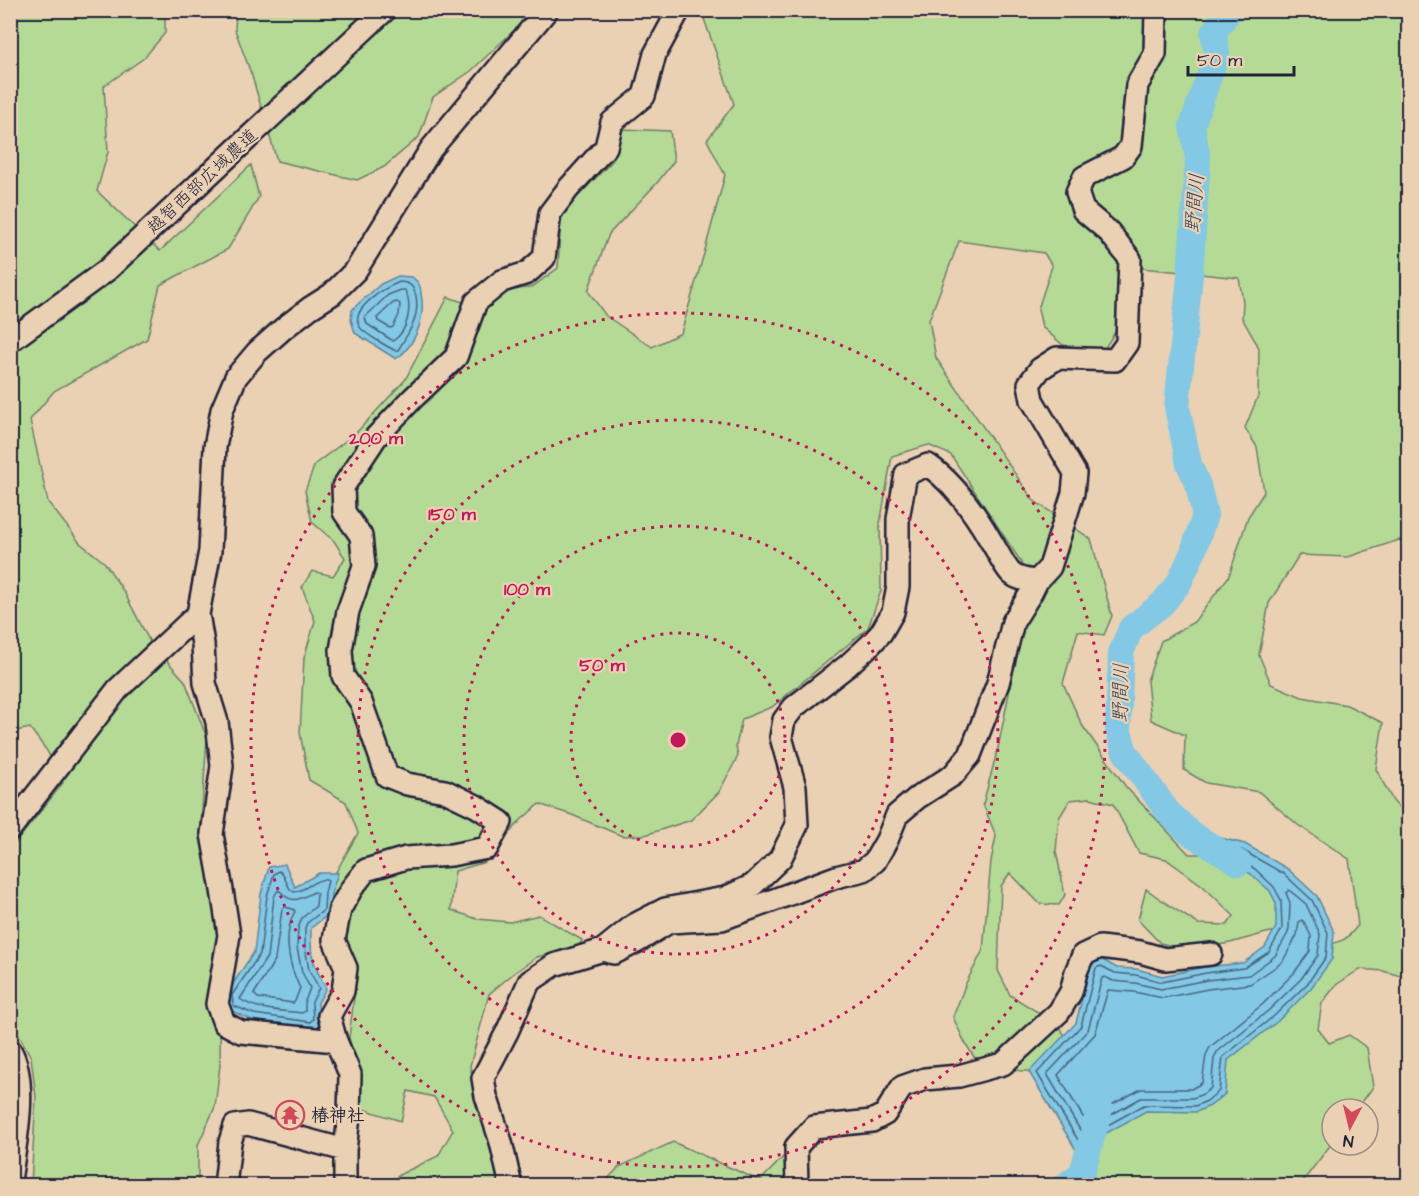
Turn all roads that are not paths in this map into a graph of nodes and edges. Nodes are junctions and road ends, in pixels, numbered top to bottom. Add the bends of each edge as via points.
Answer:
1 (385, 10) edge
2 (547, 10) edge
3 (679, 10) edge
4 (1156, 10) edge
5 (10, 341) edge
6 (1037, 581) junction
7 (198, 614) junction
8 (10, 829) edge
9 (603, 950) junction
10 (1211, 954) dead end
11 (336, 1041) junction
12 (10, 1050) edge
13 (16, 1095) edge
14 (345, 1150) junction
15 (10, 1181) edge
16 (225, 1185) edge
17 (345, 1185) edge
18 (511, 1185) edge
19 (797, 1185) edge

1 - 5 street, 越智西部広域農道 via 107,270
2 - 7 street via 431,149 356,270 332,294 257,352 236,377 222,410 215,447 210,551
3 - 11 street via 655,54 644,96 612,122 606,147 550,213 544,258 527,273 502,280 476,302 456,357 375,437 343,487 345,512 361,536 364,566 348,611 341,650 343,676 361,702 387,776 445,791 501,822 487,848 406,858 366,870 352,888 340,909 334,940 346,968 343,992 329,1016
4 - 6 street via 1155,54 1137,86 1131,147 1123,157 1084,177 1077,192 1083,210 1109,232 1130,259 1127,343 1115,360 1057,358 1040,369 1029,384 1032,400 1075,473 1073,493 1050,567
6 - 9 street via 1013,622 998,683 970,755 953,775 897,815 875,861 864,870 722,920 669,922 614,953
6 - 9 street via 1021,580 1011,574 961,496 941,474 928,465 906,474 898,519 898,587 893,612 870,645 794,707 784,720 781,737 795,787 797,825 780,859 753,885 725,898 665,909 634,925
7 - 8 street via 118,689
7 - 11 street via 205,683 217,722 222,766 212,834 229,935 217,1004 224,1023 241,1032
9 - 18 street via 555,965 528,982 483,1078
10 - 19 street via 1165,959 1100,946 1083,955 1071,992 1059,1012 1003,1064 902,1087 885,1114 872,1121 814,1127 796,1147
11 - 14 street via 350,1074
12 - 13 street via 16,1061
13 - 15 street
14 - 16 street via 248,1124 235,1126
14 - 17 street

